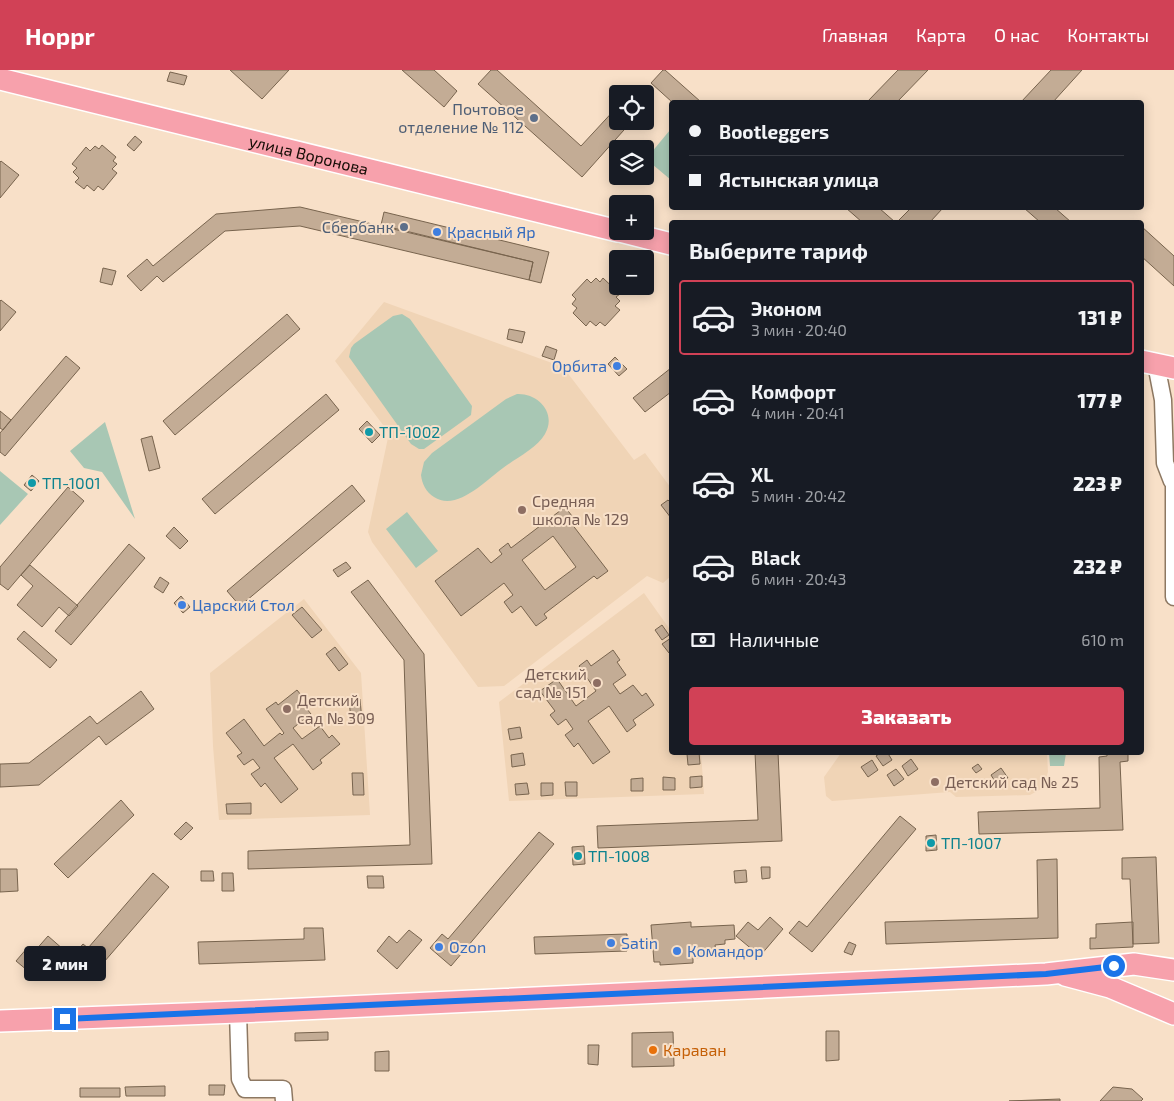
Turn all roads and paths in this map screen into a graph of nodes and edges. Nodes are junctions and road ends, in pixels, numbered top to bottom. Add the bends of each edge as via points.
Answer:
1 (0, 79) edge
2 (609, 229) edge
3 (654, 240) edge
4 (669, 244) edge
5 (1157, 364) edge
6 (1173, 478) edge
7 (1174, 597) edge
8 (1174, 970) edge
9 (1060, 973) junction
10 (238, 1012) junction
11 (1174, 1014) edge
12 (0, 1021) edge
13 (284, 1101) edge

1 - 2 main road, улица Воронова
3 - 4 main road, улица Воронова
5 - 6 street via 1163,400 1165,463
6 - 7 street
8 - 9 main road via 1134,964
9 - 10 main road
9 - 11 main road via 1110,987
10 - 12 main road
10 - 13 street via 240,1080 246,1088 283,1089

